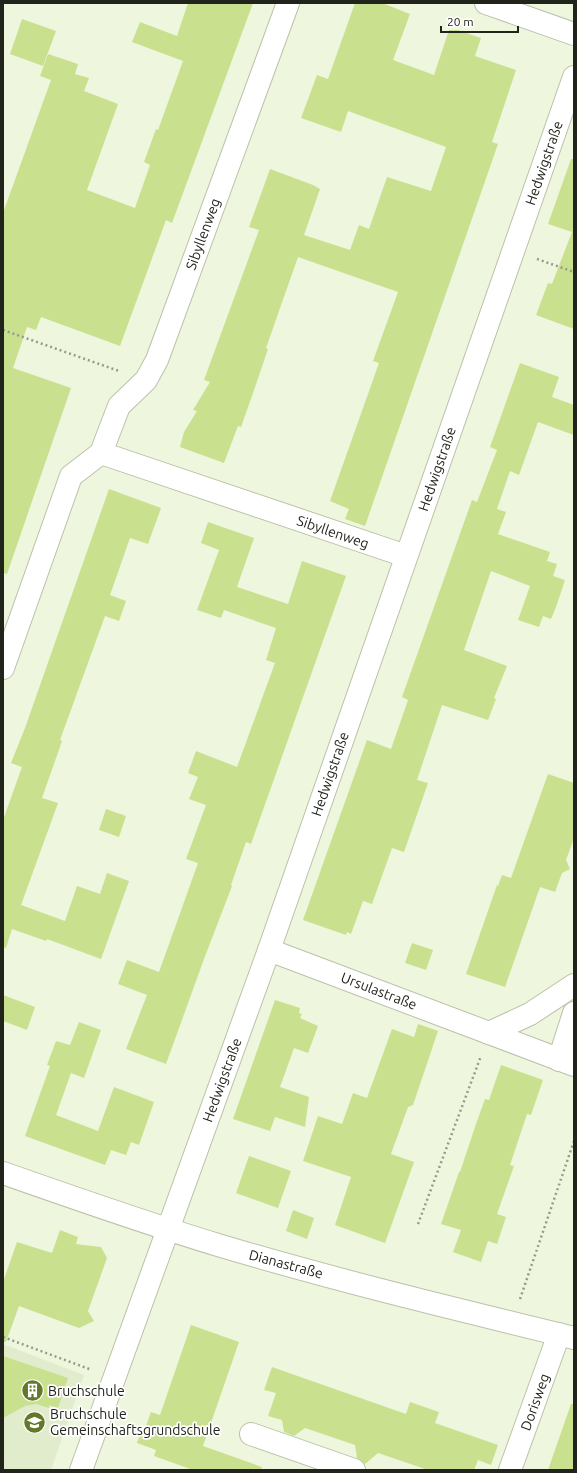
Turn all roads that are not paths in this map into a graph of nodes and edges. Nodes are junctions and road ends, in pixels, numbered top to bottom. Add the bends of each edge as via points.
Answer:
1 (288, 3) edge
2 (486, 3) edge
3 (574, 34) edge
4 (574, 77) edge
5 (101, 453) junction
6 (406, 556) junction
7 (3, 668) edge
8 (269, 950) junction
9 (574, 985) edge
10 (574, 1012) edge
11 (489, 1033) junction
12 (567, 1063) edge
13 (3, 1173) edge
14 (169, 1230) junction
15 (566, 1336) edge
16 (250, 1434) dead end
17 (81, 1470) edge
18 (354, 1470) edge
19 (510, 1470) edge

1 - 5 street, Sibyllenweg via 157,360 146,380 119,406
2 - 3 street
4 - 6 street, Hedwigstraße
5 - 6 street, Sibyllenweg
5 - 7 street via 71,476
6 - 8 street, Hedwigstraße
8 - 11 street, Ursulastraße
8 - 14 street, Hedwigstraße
9 - 11 street via 530,1014
10 - 12 street, Ursulastraße
11 - 12 street, Ursulastraße
13 - 14 street, Dianastraße
14 - 15 street, Dianastraße via 361,1285
14 - 17 street, Hedwigstraße
15 - 19 street, Dorisweg
16 - 18 street

